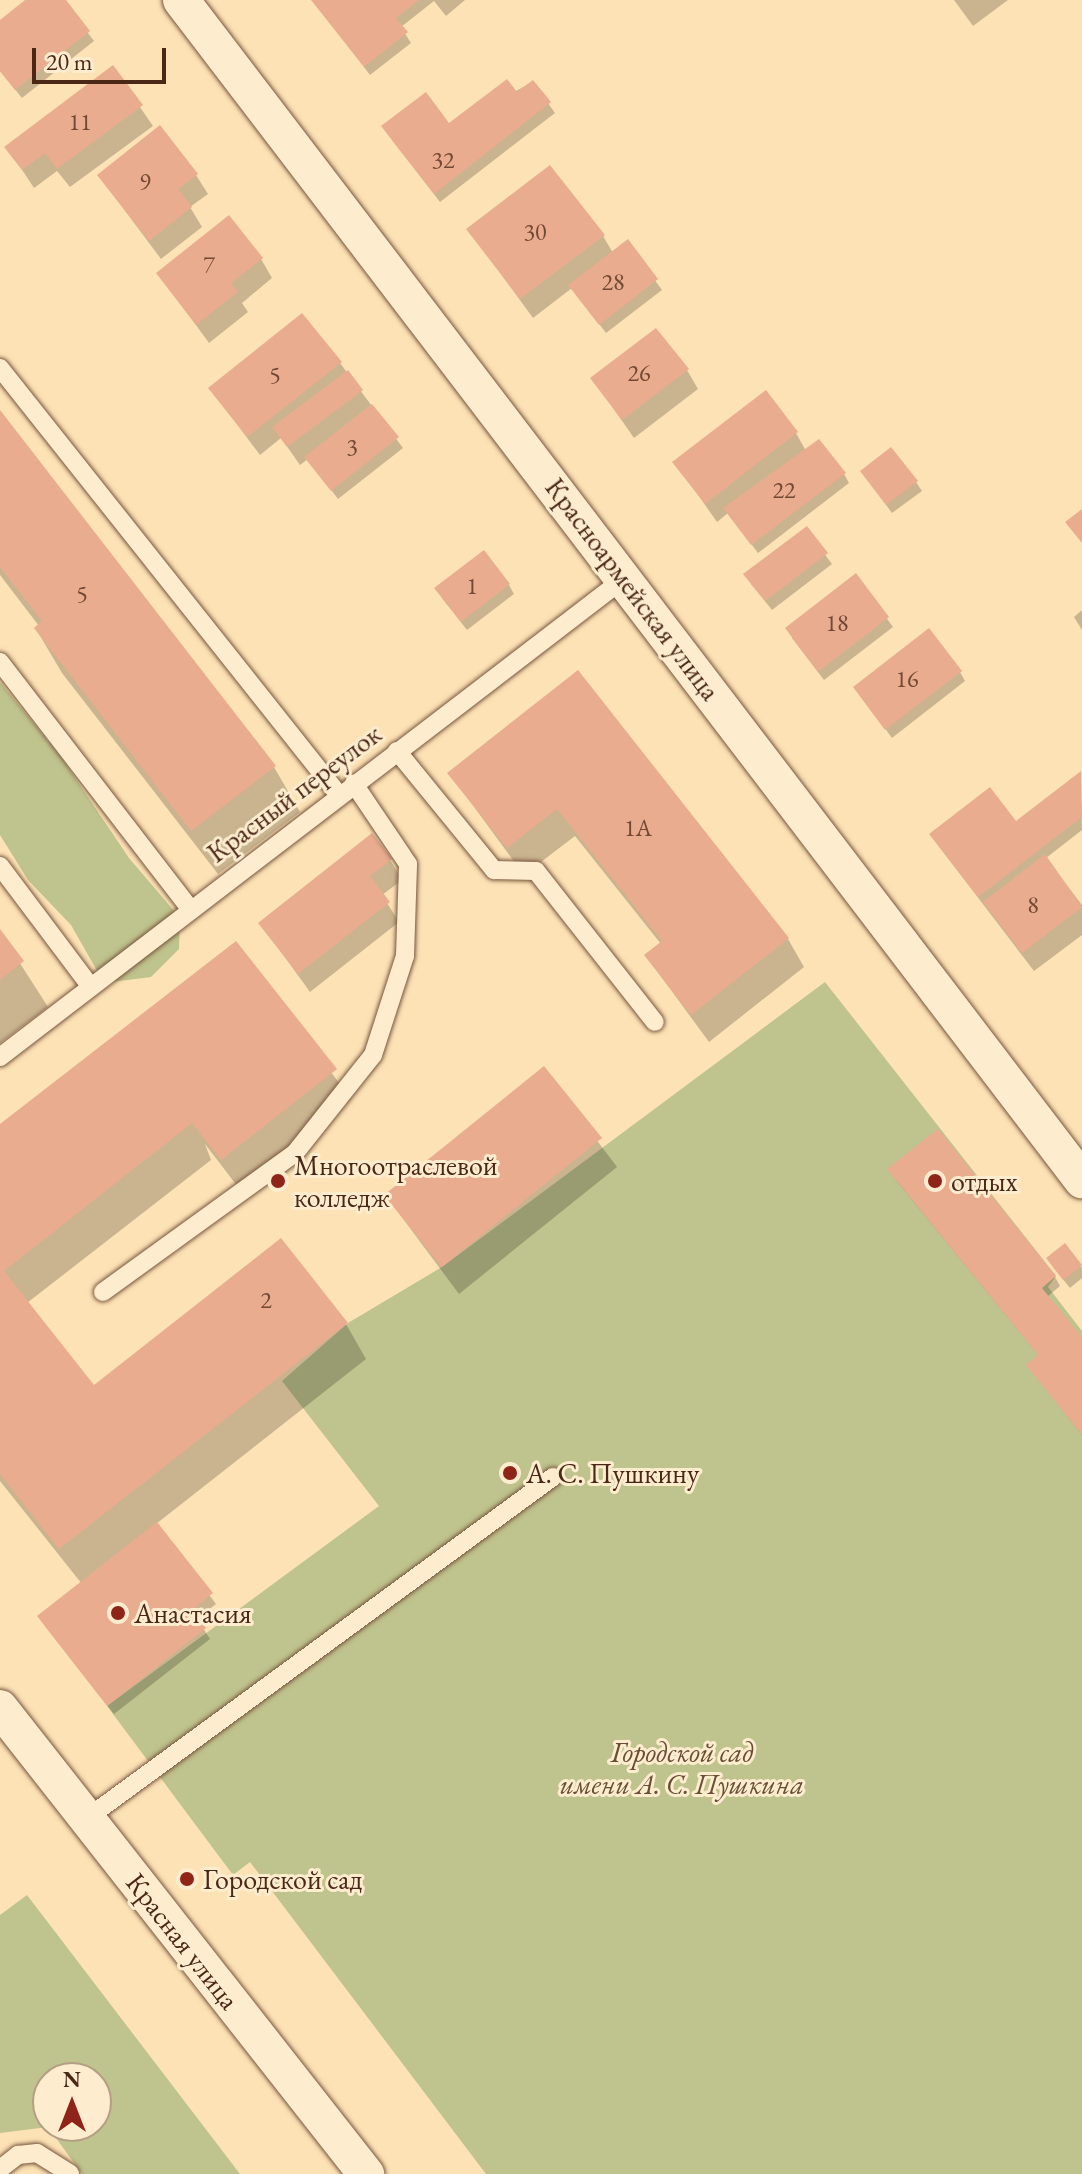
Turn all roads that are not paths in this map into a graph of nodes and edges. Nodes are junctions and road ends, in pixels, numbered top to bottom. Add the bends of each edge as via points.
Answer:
1 (181, 0) edge
2 (0, 368) edge
3 (625, 578) junction
4 (0, 662) edge
5 (397, 751) junction
6 (346, 789) junction
7 (0, 866) edge
8 (189, 907) junction
9 (90, 986) junction
10 (655, 1022) dead end
11 (0, 1057) edge
12 (1082, 1180) edge
13 (103, 1292) dead end
14 (553, 1477) dead end
15 (0, 1708) edge
16 (86, 1819) junction
17 (0, 2169) edge
18 (70, 2174) edge
19 (366, 2174) edge

1 - 3 street, Красноармейская улица
2 - 6 lane
3 - 5 lane, Красный переулок
3 - 12 street, Красноармейская улица
4 - 8 lane
5 - 6 lane, Красный переулок
5 - 10 lane via 494,870 536,871
6 - 8 lane, Красный переулок
6 - 13 lane via 408,864 405,956 373,1055 295,1153
7 - 9 lane
8 - 9 lane, Красный переулок
9 - 11 lane, Красный переулок
14 - 16 lane
15 - 16 street, Красная улица
16 - 19 street, Красная улица
17 - 18 lane via 18,2155 37,2153

